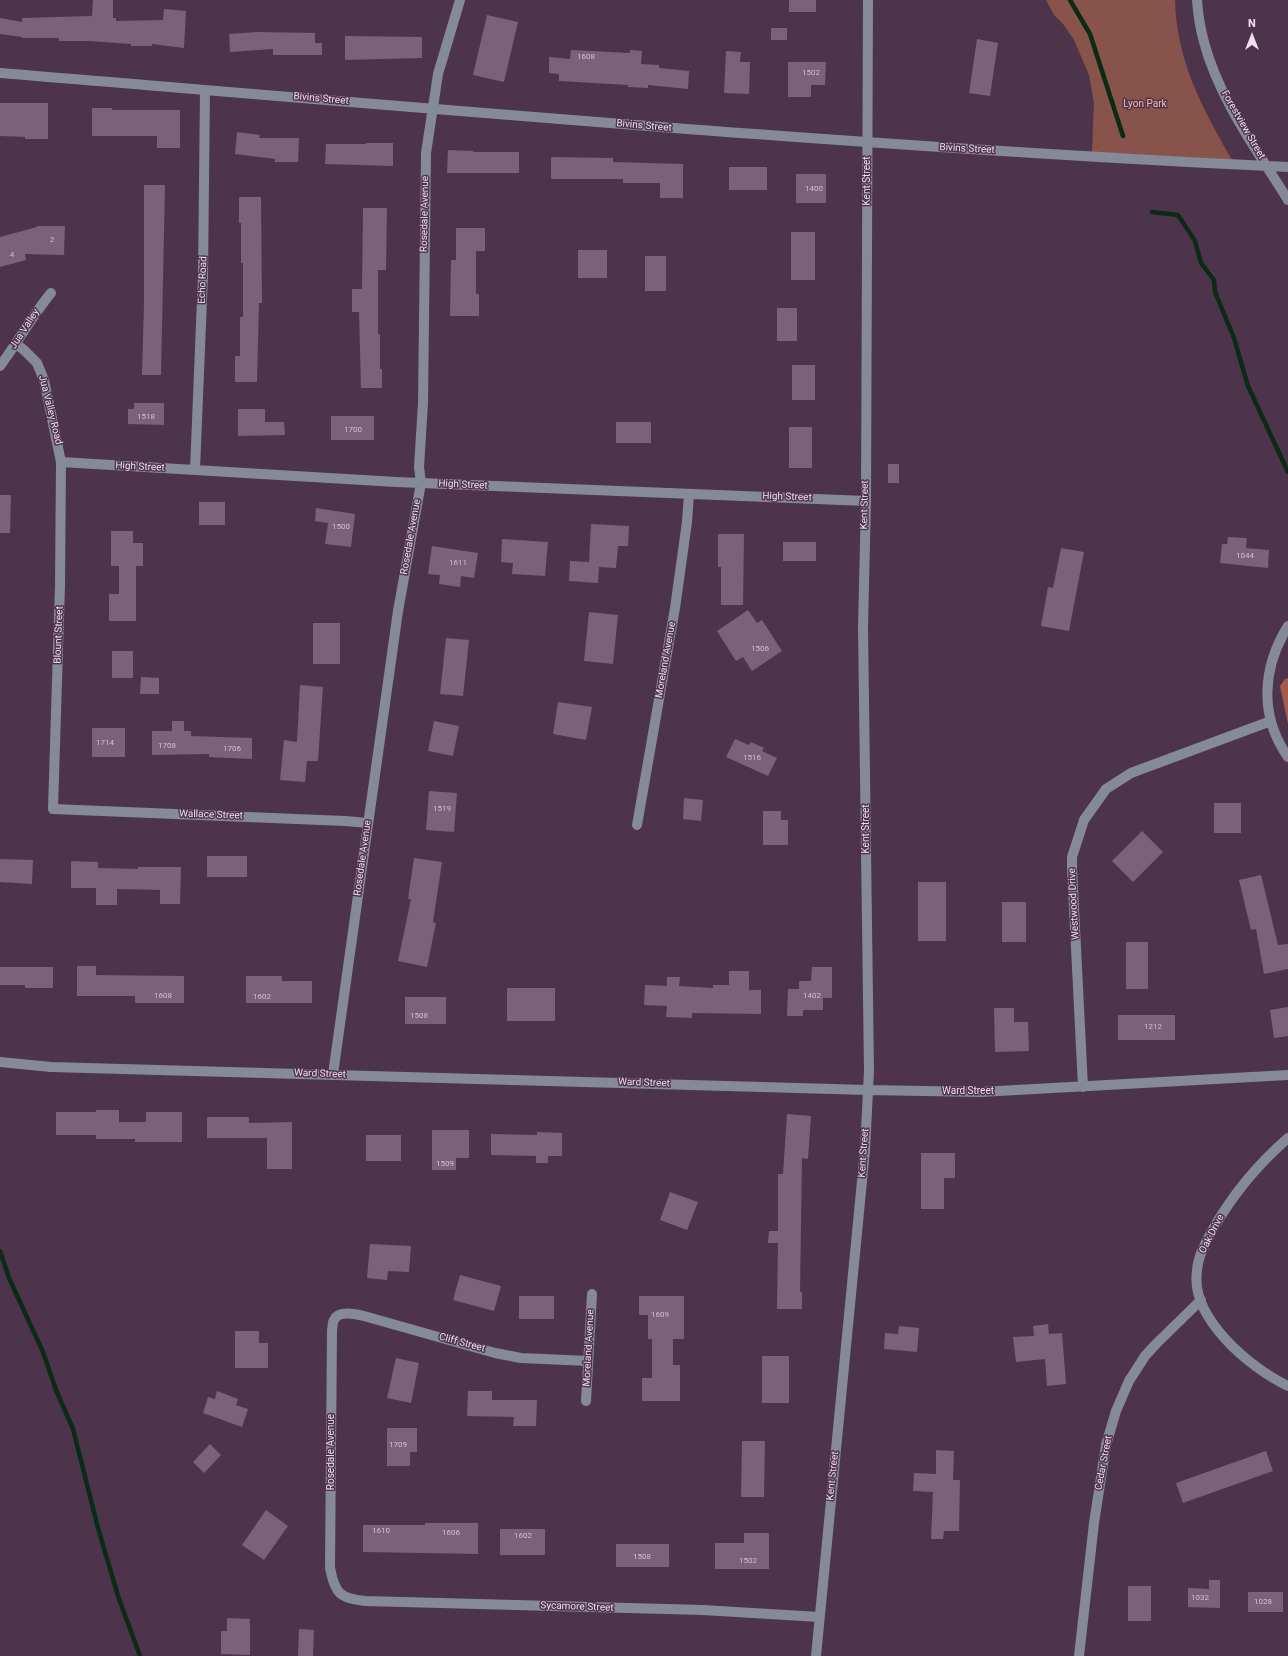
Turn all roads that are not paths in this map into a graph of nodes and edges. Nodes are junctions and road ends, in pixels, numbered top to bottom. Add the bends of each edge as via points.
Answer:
1 (460, 0) edge
2 (868, 0) edge
3 (1197, 0) edge
4 (0, 73) edge
5 (205, 90) junction
6 (433, 108) junction
7 (867, 143) junction
8 (1267, 166) junction
9 (1288, 167) edge
10 (1288, 200) edge
11 (51, 293) dead end
12 (16, 344) junction
13 (0, 366) edge
14 (62, 462) junction
15 (195, 470) junction
16 (421, 483) junction
17 (689, 494) junction
18 (866, 500) junction
19 (1288, 626) edge
20 (1271, 721) junction
21 (1288, 757) edge
22 (53, 809) joint
23 (368, 824) junction
24 (637, 825) dead end
25 (0, 1062) edge
26 (333, 1074) junction
27 (1288, 1075) edge
28 (1083, 1087) junction
29 (868, 1090) junction
30 (1288, 1138) edge
31 (592, 1294) dead end
32 (1201, 1300) junction
33 (338, 1315) joint
34 (588, 1361) junction
35 (1288, 1386) edge
36 (586, 1401) dead end
37 (337, 1590) joint
38 (819, 1617) junction
39 (816, 1656) edge
40 (1079, 1656) edge

1 - 6 street, Rosedale Avenue via 438,74
2 - 7 street, Kent Street
3 - 8 street, Forestview Street via 1199,23 1212,67 1237,118
4 - 5 street, Bivins Street
5 - 6 street, Bivins Street
5 - 15 street, Echo Road via 203,275
6 - 7 street, Bivins Street
6 - 16 street, Rosedale Avenue via 426,154 423,403 419,467
7 - 8 street, Bivins Street
7 - 18 street, Kent Street
8 - 9 street, Bivins Street
8 - 10 street, Forestview Street
11 - 12 street, Jua Valley
12 - 13 street, Jua Valley
12 - 14 street, Jua Valley Road via 36,363 44,380
14 - 15 street, High Street
14 - 22 street, Blount Street
15 - 16 street, High Street
16 - 17 street, High Street
16 - 23 street, Rosedale Avenue via 398,611
17 - 18 street, High Street
17 - 24 street, Moreland Avenue via 675,608
18 - 29 street, Kent Street via 863,627
19 - 20 street via 1274,653 1270,671 1267,706
20 - 21 street
20 - 28 street, Westwood Drive via 1131,773 1106,789 1084,820 1072,857
22 - 23 street, Wallace Street
23 - 26 street, Rosedale Avenue
25 - 26 street, Ward Street via 51,1067
26 - 29 street, Ward Street
27 - 28 street, Ward Street
28 - 29 street, Ward Street via 980,1092
29 - 38 street, Kent Street via 865,1150
30 - 32 street, Oak Drive via 1252,1173 1237,1192 1224,1209 1203,1247 1196,1272
31 - 34 street, Moreland Avenue
32 - 35 street, Oak Drive via 1215,1326 1251,1364
32 - 40 street, Cedar Street via 1145,1356 1129,1381 1116,1411 1106,1444 1095,1515
33 - 34 street, Cliff Street via 351,1313 364,1316 521,1358
33 - 37 street, Rosedale Avenue via 333,1320 332,1330 330,1568
34 - 36 street, Moreland Avenue
37 - 38 street, Sycamore Street via 343,1597 366,1601 695,1610
38 - 39 street, Kent Street

